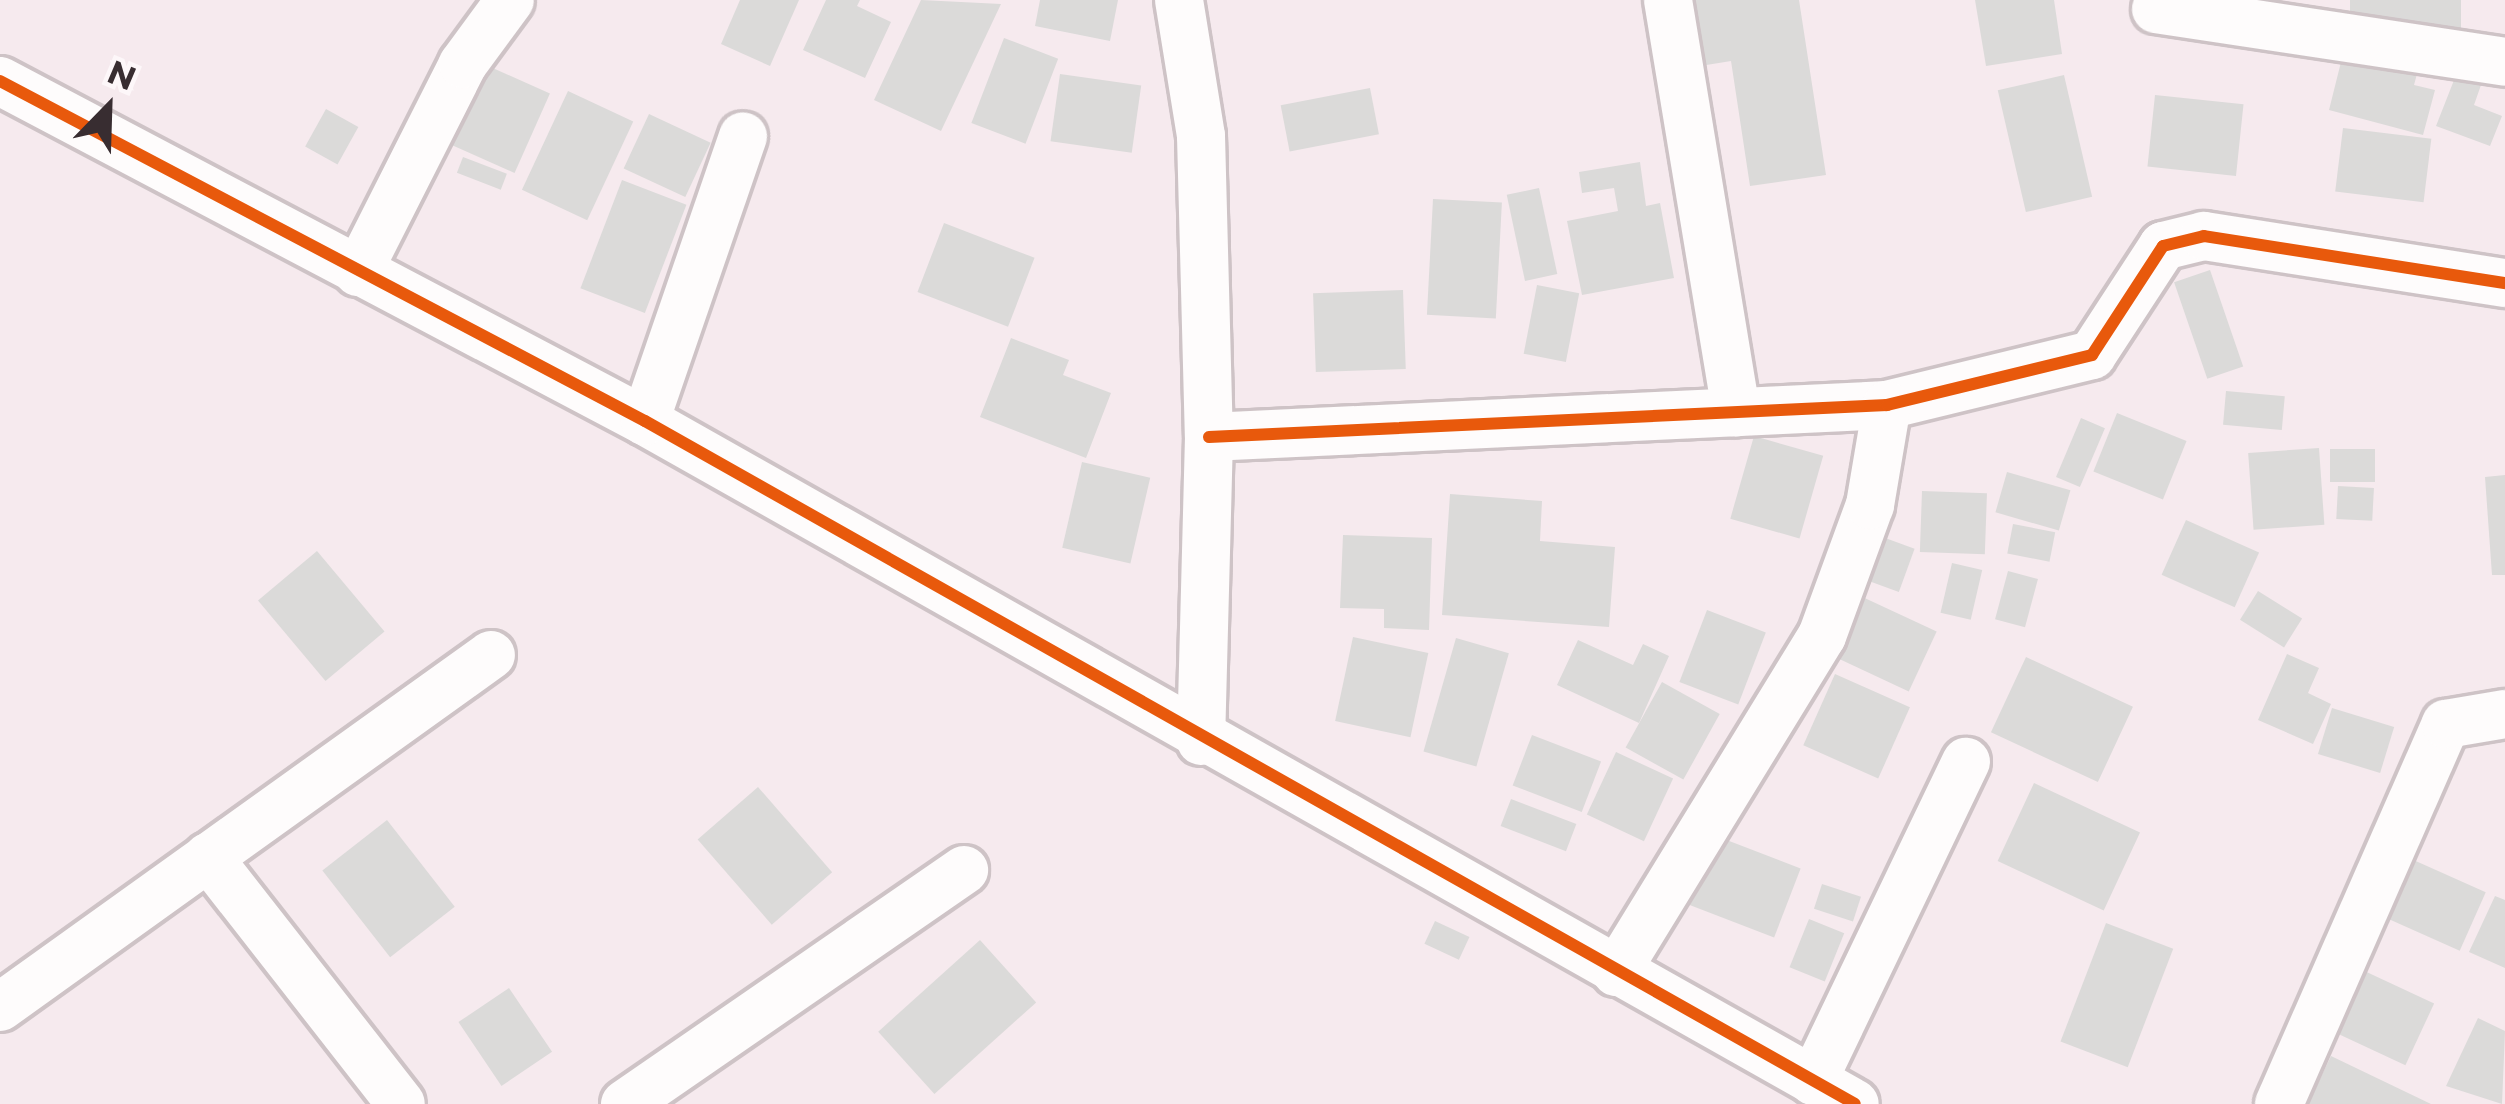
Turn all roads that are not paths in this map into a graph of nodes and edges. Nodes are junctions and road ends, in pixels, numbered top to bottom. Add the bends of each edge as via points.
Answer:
1 (510, 0) edge
2 (1180, 0) edge
3 (1668, 0) edge
4 (2156, 9) dead end
5 (2505, 62) edge
6 (0, 81) edge
7 (742, 136) dead end
8 (358, 272) junction
9 (2505, 283) edge
10 (1887, 405) junction
11 (1736, 412) junction
12 (645, 421) junction
13 (1209, 437) junction
14 (491, 655) dead end
15 (2505, 714) edge
16 (1201, 741) junction
17 (1966, 762) dead end
18 (208, 857) junction
19 (964, 870) dead end
20 (1616, 972) junction
21 (0, 1007) edge
22 (1813, 1081) junction
23 (400, 1104) edge
24 (625, 1104) edge
25 (1855, 1104) edge
26 (2279, 1104) edge

1 - 8 street via 463,64
2 - 13 street via 1201,136
3 - 11 street
4 - 5 street
6 - 8 street
7 - 12 street
8 - 12 street
9 - 10 street via 2204,236 2163,246 2092,355
10 - 11 street
10 - 20 street via 1870,505 1822,636
11 - 13 street
12 - 16 street
13 - 16 street
14 - 18 street
15 - 26 street via 2446,724
16 - 20 street
17 - 22 street
18 - 21 street
18 - 23 street
19 - 24 street
20 - 22 street
22 - 25 street

